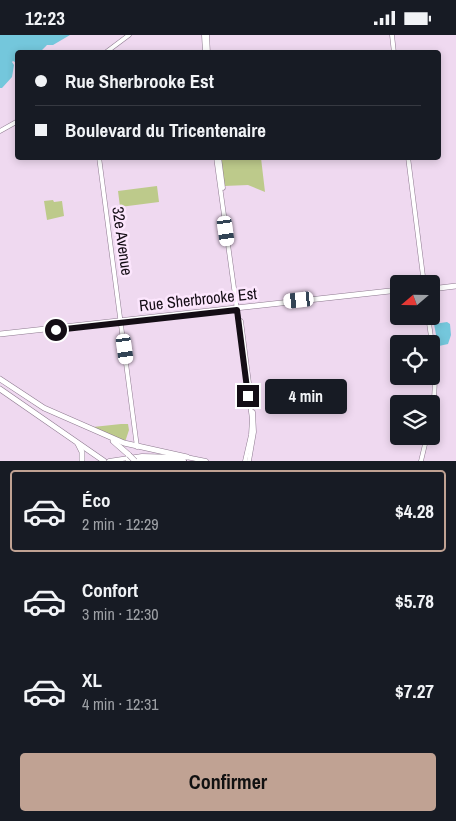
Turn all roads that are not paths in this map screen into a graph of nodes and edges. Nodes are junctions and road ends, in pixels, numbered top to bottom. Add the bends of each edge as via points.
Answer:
1 (129, 35) edge
2 (205, 35) edge
3 (392, 35) edge
4 (109, 50) edge
5 (206, 50) edge
6 (394, 50) edge
7 (15, 123) edge
8 (0, 131) edge
9 (99, 160) edge
10 (218, 160) edge
11 (407, 160) edge
12 (422, 275) edge
13 (456, 284) edge
14 (440, 286) edge
15 (390, 292) edge
16 (238, 309) junction
17 (121, 322) junction
18 (0, 336) edge
19 (0, 379) edge
20 (0, 389) edge
21 (58, 414) junction
22 (52, 425) junction
23 (110, 437) junction
24 (78, 443) junction
25 (424, 445) edge
26 (137, 447) junction
27 (129, 458) edge
28 (185, 459) edge
29 (103, 460) edge
30 (82, 461) edge
31 (109, 461) edge
32 (135, 461) edge
33 (206, 461) edge
34 (247, 461) edge
35 (420, 461) edge

1 - 4 street
2 - 5 street
3 - 6 street
7 - 8 street
9 - 17 street, 32e Avenue
10 - 16 street
11 - 12 street
13 - 14 main road
15 - 16 main road, Rue Sherbrooke Est
16 - 17 main road, Rue Sherbrooke Est
16 - 34 street via 253,435
17 - 18 main road, Rue Sherbrooke Est
17 - 26 street, 32e Avenue
19 - 21 main road via 28,399
20 - 22 main road
21 - 22 main road via 51,419
21 - 23 main road
22 - 24 main road
23 - 26 main road
23 - 27 main road
24 - 29 main road
24 - 30 main road
25 - 35 street
26 - 28 main road
27 - 28 highway
27 - 32 main road, bridge
28 - 31 street via 142,456
28 - 33 street

